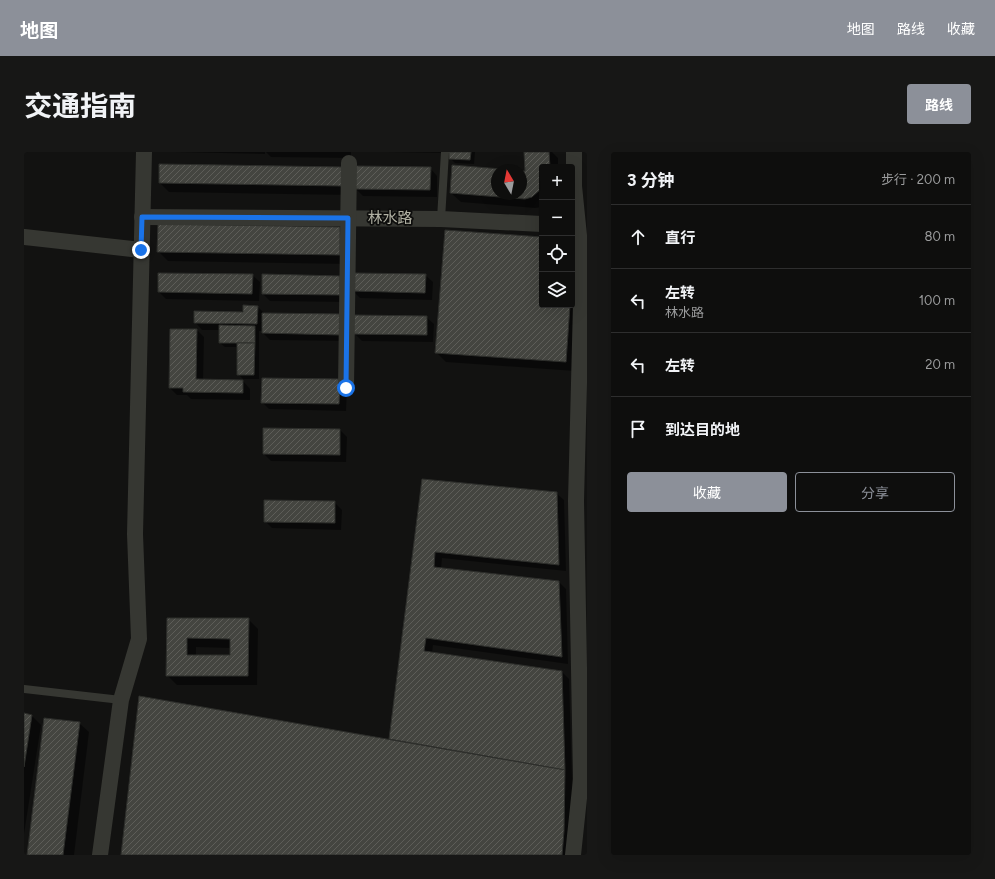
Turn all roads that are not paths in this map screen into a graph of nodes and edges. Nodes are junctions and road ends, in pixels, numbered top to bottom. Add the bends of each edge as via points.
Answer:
1 (144, 152) edge
2 (445, 152) edge
3 (574, 152) edge
4 (349, 163) dead end
5 (142, 217) junction
6 (348, 218) junction
7 (441, 219) junction
8 (539, 224) edge
9 (579, 226) edge
10 (24, 237) edge
11 (141, 250) junction
12 (346, 388) dead end
13 (24, 689) edge
14 (121, 700) junction
15 (100, 855) edge
16 (573, 855) edge

1 - 5 street
2 - 7 lane
3 - 9 street via 574,186
4 - 6 street
5 - 6 street, 林水路
5 - 11 street
6 - 7 street, 林水路
6 - 12 street
7 - 8 street, 林水路
9 - 16 street via 582,265 576,501 581,779
10 - 11 street
11 - 14 street via 136,534 139,638
13 - 14 lane
14 - 15 street

